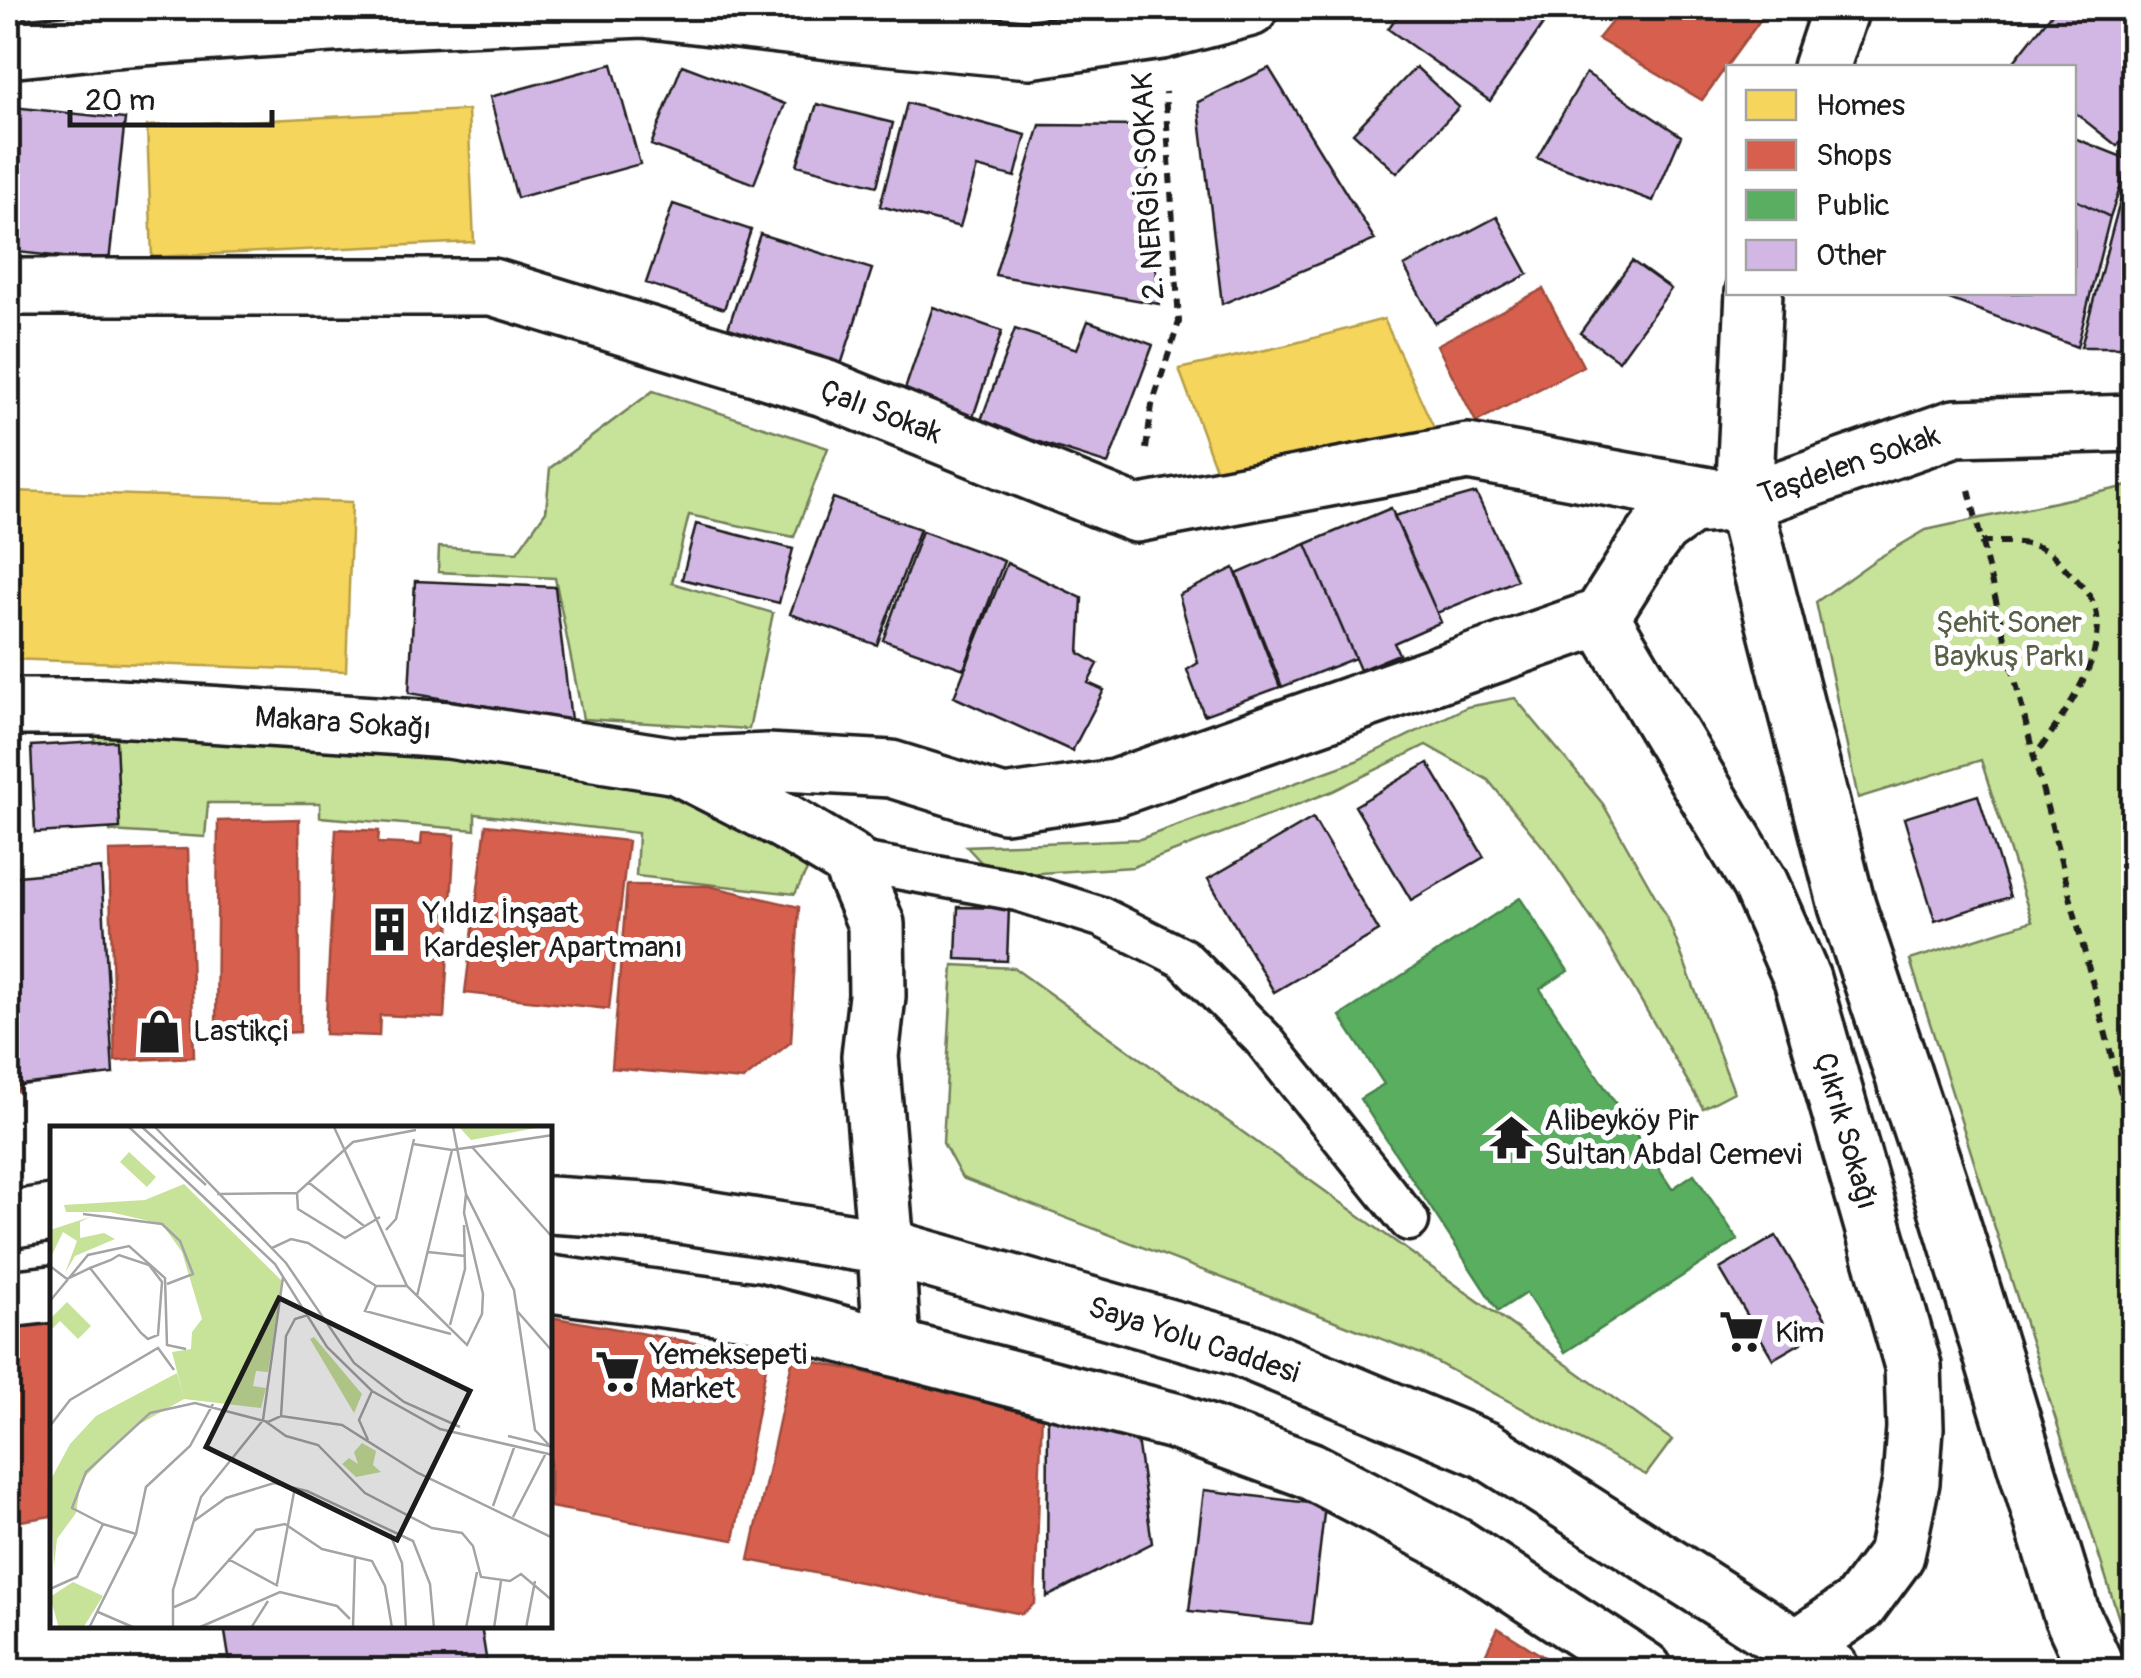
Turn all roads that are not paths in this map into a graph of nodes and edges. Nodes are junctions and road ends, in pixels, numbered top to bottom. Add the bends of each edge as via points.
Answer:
1 (53, 8) edge
2 (1250, 8) edge
3 (1842, 8) edge
4 (1159, 19) edge
5 (114, 39) junction
6 (8, 50) edge
7 (1822, 65) edge
8 (8, 287) edge
9 (1754, 295) edge
10 (2134, 423) edge
11 (1744, 502) junction
12 (1601, 617) junction
13 (8, 707) edge
14 (677, 766) junction
15 (849, 860) junction
16 (552, 1204) edge
17 (50, 1213) edge
18 (8, 1220) edge
19 (1409, 1221) dead end
20 (886, 1246) junction
21 (552, 1284) edge
22 (50, 1294) edge
23 (8, 1299) edge
24 (892, 1346) junction
25 (2072, 1616) junction
26 (1814, 1659) edge
27 (1644, 1670) edge
28 (2068, 1670) edge
29 (2097, 1670) edge

1 - 5 street
2 - 4 street
3 - 7 street
4 - 5 street via 1028,50 643,9
5 - 6 street
8 - 11 street, Çalı Sokak via 492,287 824,388 1136,514 1468,452
9 - 11 street
10 - 11 street, Taşdelen Sokak via 1955,428
11 - 12 street via 1690,506 1662,527
11 - 25 street via 1847,906
12 - 14 street via 1115,788 1004,804 891,769 767,762
12 - 26 street, Çıkrık Sokağı via 1760,884 1802,979 1913,1366 1911,1482 1896,1554
13 - 14 street, Makara Sokağı via 102,706 449,730
14 - 15 street
15 - 19 lane via 1018,891 1102,917 1183,958 1263,1038
15 - 20 street via 876,924 870,1056
16 - 20 street, Saya Yolu Caddesi via 661,1212
17 - 18 street
20 - 24 street
20 - 26 street, Saya Yolu Caddesi via 1240,1348 1486,1450
21 - 24 street via 753,1311
22 - 23 street
24 - 27 street via 1174,1421 1308,1470 1457,1547
25 - 28 street
25 - 29 street

